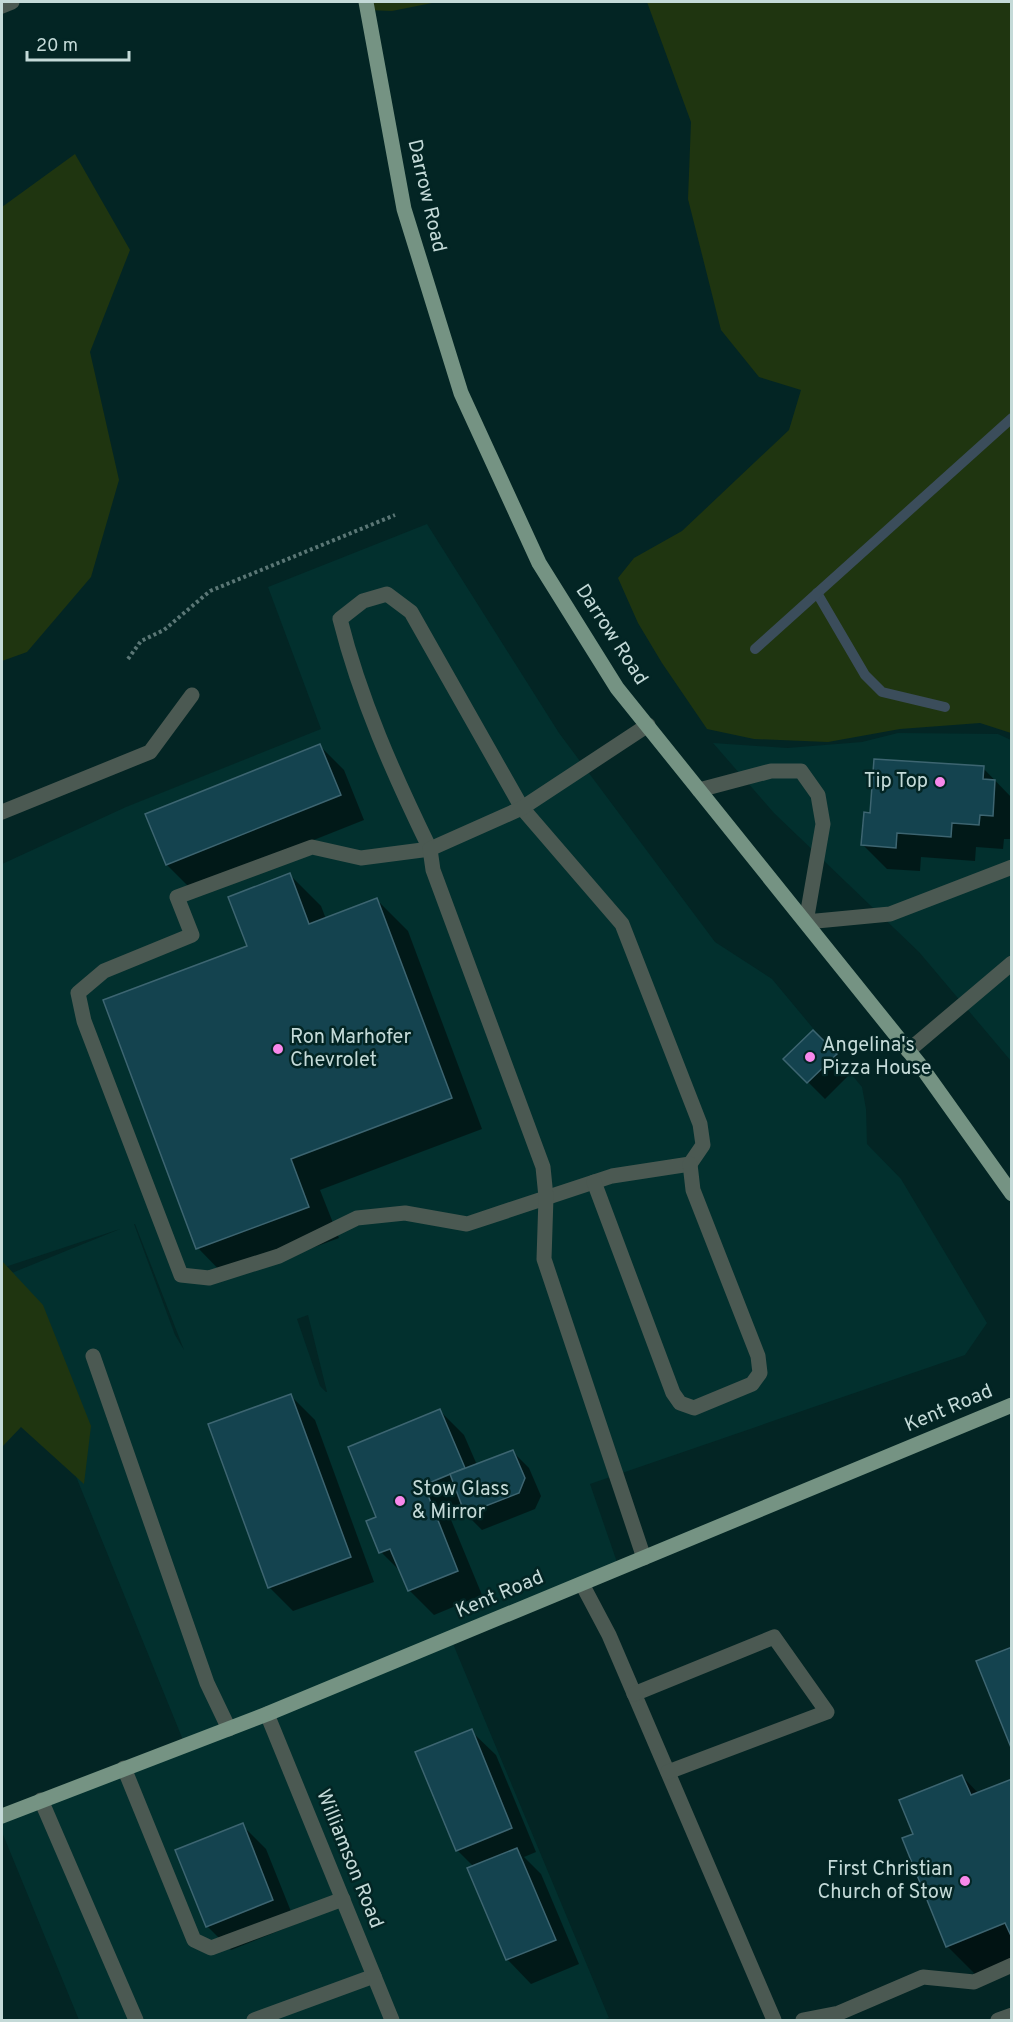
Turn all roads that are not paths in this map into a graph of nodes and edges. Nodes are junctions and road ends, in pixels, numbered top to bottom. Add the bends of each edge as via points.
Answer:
1 (12, 2) edge
2 (366, 2) edge
3 (2, 6) edge
4 (192, 695) dead end
5 (648, 725) junction
6 (699, 790) junction
7 (522, 808) junction
8 (2, 812) edge
9 (430, 849) junction
10 (1011, 867) edge
11 (806, 922) junction
12 (1011, 964) edge
13 (908, 1050) junction
14 (690, 1164) junction
15 (594, 1182) junction
16 (1011, 1194) edge
17 (546, 1197) junction
18 (93, 1356) dead end
19 (1011, 1405) edge
20 (644, 1558) junction
21 (582, 1584) junction
22 (634, 1694) junction
23 (267, 1714) junction
24 (229, 1728) junction
25 (124, 1768) junction
26 (668, 1772) junction
27 (41, 1800) junction
28 (2, 1816) edge
29 (343, 1899) junction
30 (1011, 1965) edge
31 (374, 1976) junction
32 (1011, 2015) edge
33 (136, 2020) edge
34 (254, 2020) edge
35 (392, 2020) edge
36 (774, 2020) edge
37 (803, 2020) edge
38 (998, 2020) edge

1 - 3 street
2 - 5 main road, Darrow Road via 404,209 461,393 539,563 617,688
4 - 8 street via 150,752
5 - 6 main road, Darrow Road
5 - 7 street
6 - 11 main road, Darrow Road
6 - 11 street via 771,771 801,771 818,795 823,824
7 - 9 street
7 - 9 street via 411,612 387,594 363,601 340,620 351,663 399,786
7 - 14 street via 622,924 700,1124 703,1145
9 - 17 street via 433,870 543,1167
9 - 17 street via 361,858 312,847 177,897 192,935 104,971 78,993 84,1021 181,1275 209,1278 279,1256 357,1218 405,1213 467,1224
10 - 11 street via 890,914
11 - 13 main road, Darrow Road
12 - 13 street
13 - 16 main road, Darrow Road
14 - 15 street
14 - 15 street via 693,1190 758,1356 760,1373 752,1384 694,1408 680,1403 673,1393
15 - 17 street
17 - 20 street via 544,1259
18 - 24 street via 207,1683
19 - 20 main road, Kent Road
20 - 21 main road, Kent Road
21 - 22 street
21 - 23 main road, Kent Road
22 - 26 street
22 - 26 street via 774,1637 827,1712
23 - 24 main road, Kent Road
23 - 29 street, Williamson Road
24 - 25 main road, Kent Road
25 - 27 main road, Kent Road
25 - 29 street via 194,1940 211,1948
26 - 36 street
27 - 28 main road, Kent Road
27 - 33 street
29 - 31 street, Williamson Road
30 - 37 street via 974,1982 923,1977 839,2013
31 - 34 street
31 - 35 street, Williamson Road
32 - 38 street

